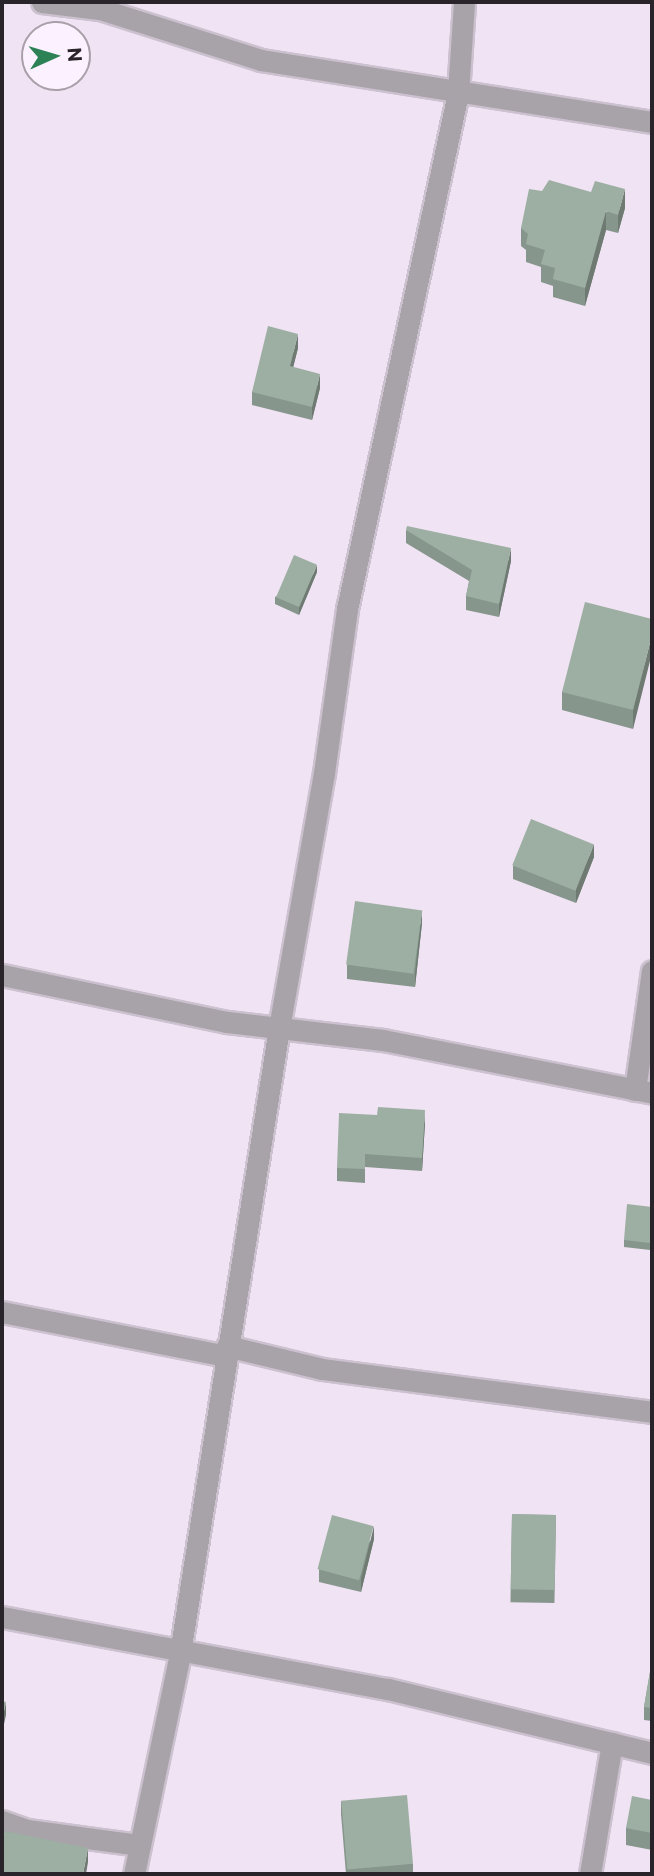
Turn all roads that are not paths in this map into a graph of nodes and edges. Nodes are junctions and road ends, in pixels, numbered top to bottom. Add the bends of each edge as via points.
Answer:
1 (42, 2) edge
2 (464, 2) edge
3 (100, 6) edge
4 (458, 93) junction
5 (652, 122) edge
6 (652, 971) edge
7 (2, 975) edge
8 (279, 1028) junction
9 (643, 1091) edge
10 (2, 1312) edge
11 (227, 1351) junction
12 (652, 1412) edge
13 (2, 1617) edge
14 (180, 1653) junction
15 (612, 1743) junction
16 (652, 1753) edge
17 (2, 1821) edge
18 (140, 1845) junction
19 (134, 1874) edge
20 (590, 1874) edge

1 - 3 street
2 - 4 street
3 - 4 street via 261,60
4 - 5 street
4 - 8 street via 347,609 324,773
6 - 9 street
7 - 8 street via 227,1022
8 - 9 street via 383,1040
8 - 11 street
10 - 11 street
11 - 12 street via 322,1369
11 - 14 street
13 - 14 street
14 - 15 street via 388,1689
14 - 18 street
15 - 16 street
15 - 20 street
17 - 18 street via 27,1830
18 - 19 street

